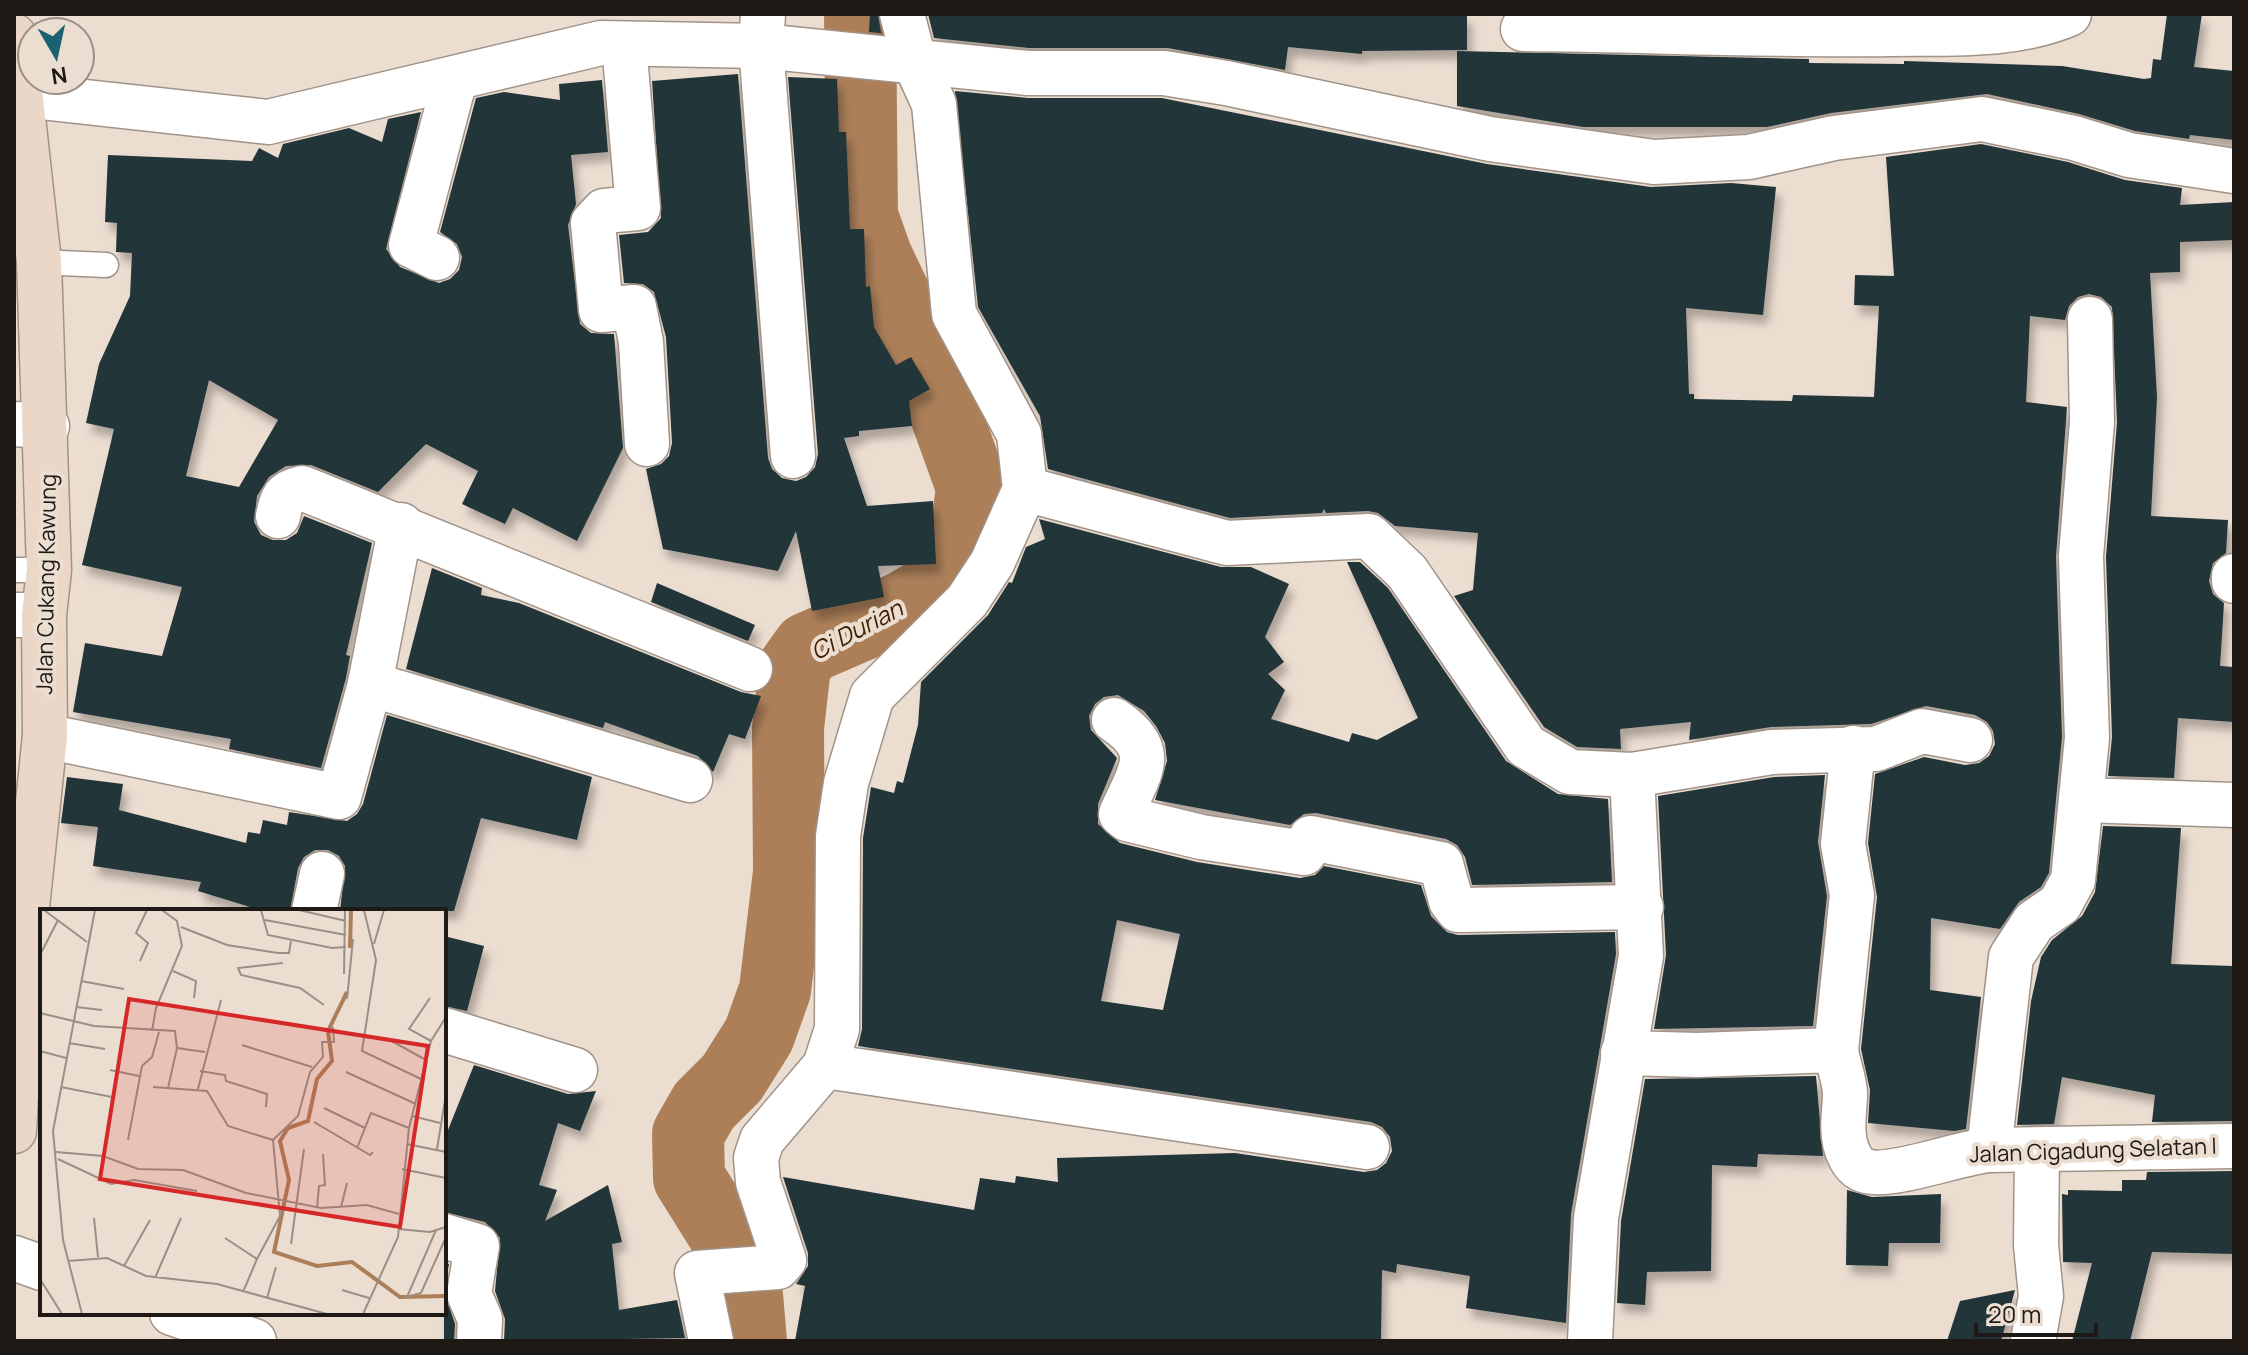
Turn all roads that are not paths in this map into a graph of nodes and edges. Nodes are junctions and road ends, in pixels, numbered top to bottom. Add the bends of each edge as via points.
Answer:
1 (902, 14) edge
2 (2069, 14) edge
3 (1523, 29) dead end
4 (762, 30) edge
5 (624, 44) junction
6 (909, 59) junction
7 (455, 79) junction
8 (22, 96) edge
9 (31, 96) edge
10 (2234, 171) edge
11 (437, 258) dead end
12 (39, 262) junction
13 (106, 265) dead end
14 (2090, 319) dead end
15 (30, 425) edge
16 (647, 444) dead end
17 (793, 456) dead end
18 (1025, 489) junction
19 (278, 516) dead end
20 (401, 525) junction
21 (31, 570) edge
22 (29, 615) edge
23 (750, 669) dead end
24 (370, 684) junction
25 (1114, 720) dead end
26 (45, 736) junction
27 (1970, 740) dead end
28 (1853, 748) junction
29 (1632, 775) junction
30 (690, 780) dead end
31 (2082, 800) junction
32 (2234, 805) edge
33 (25, 828) edge
34 (1641, 907) junction
35 (34, 919) edge
36 (446, 1031) edge
37 (30, 1046) edge
38 (1836, 1050) junction
39 (1623, 1053) junction
40 (825, 1066) junction
41 (575, 1070) dead end
42 (24, 1117) edge
43 (2234, 1146) edge
44 (1367, 1147) dead end
45 (1989, 1150) junction
46 (2037, 1150) junction
47 (460, 1241) edge
48 (14, 1258) edge
49 (40, 1267) edge
50 (178, 1315) edge
51 (254, 1341) edge
52 (479, 1341) edge
53 (711, 1341) edge
54 (1590, 1341) edge
55 (2033, 1341) edge

1 - 6 street
2 - 3 street via 2000,33
4 - 5 street
4 - 6 street via 853,57
4 - 17 street
5 - 7 street via 601,43
5 - 16 street via 638,208 604,211 593,223 601,310 634,307
6 - 10 street via 1028,73 1164,73 1490,139 1654,162 1749,157 1834,138 1982,119 2129,155
6 - 18 street via 934,104 954,314 1019,434
7 - 9 street via 268,122
7 - 11 street via 411,245
8 - 12 street, Jalan Cukang Kawung
12 - 13 lane
12 - 15 street, Jalan Cukang Kawung
14 - 31 street via 2092,422 2081,556 2087,738
15 - 21 street, Jalan Cukang Kawung
18 - 29 street via 1227,543 1369,536 1407,572 1526,746 1570,772
18 - 40 street via 992,563 967,601 872,696 846,783 838,836 837,1029
19 - 20 street via 288,491 302,488
20 - 23 street
20 - 24 street
21 - 22 street, Jalan Cukang Kawung
22 - 26 street, Jalan Cukang Kawung
24 - 26 street via 339,797
24 - 30 street
25 - 34 street via 1138,738 1144,750 1121,814 1127,819 1304,853 1311,838 1441,864 1458,910
26 - 33 street, Jalan Cukang Kawung
27 - 28 street via 1922,731 1876,749
28 - 29 street via 1772,752
28 - 38 street via 1843,844 1852,895
29 - 34 street
31 - 32 street
31 - 45 street via 2073,880 2060,904 2034,922 2011,957
33 - 35 street, Jalan Cukang Kawung
34 - 39 street via 1641,956
35 - 37 street, Jalan Cukang Kawung
36 - 41 street
37 - 42 street, Jalan Cukang Kawung
38 - 39 street
38 - 45 street, Jalan Cigadung Selatan I via 1844,1085 1845,1145 1861,1169 1916,1167 1962,1152
39 - 54 street via 1596,1218
40 - 44 street
40 - 53 street via 762,1140 756,1158 758,1182 784,1260 778,1267 697,1273
43 - 46 street, Jalan Cigadung Selatan I
45 - 46 street, Jalan Cigadung Selatan I
46 - 55 street via 2041,1296
47 - 52 street via 469,1294 480,1319
48 - 49 street
50 - 51 street

